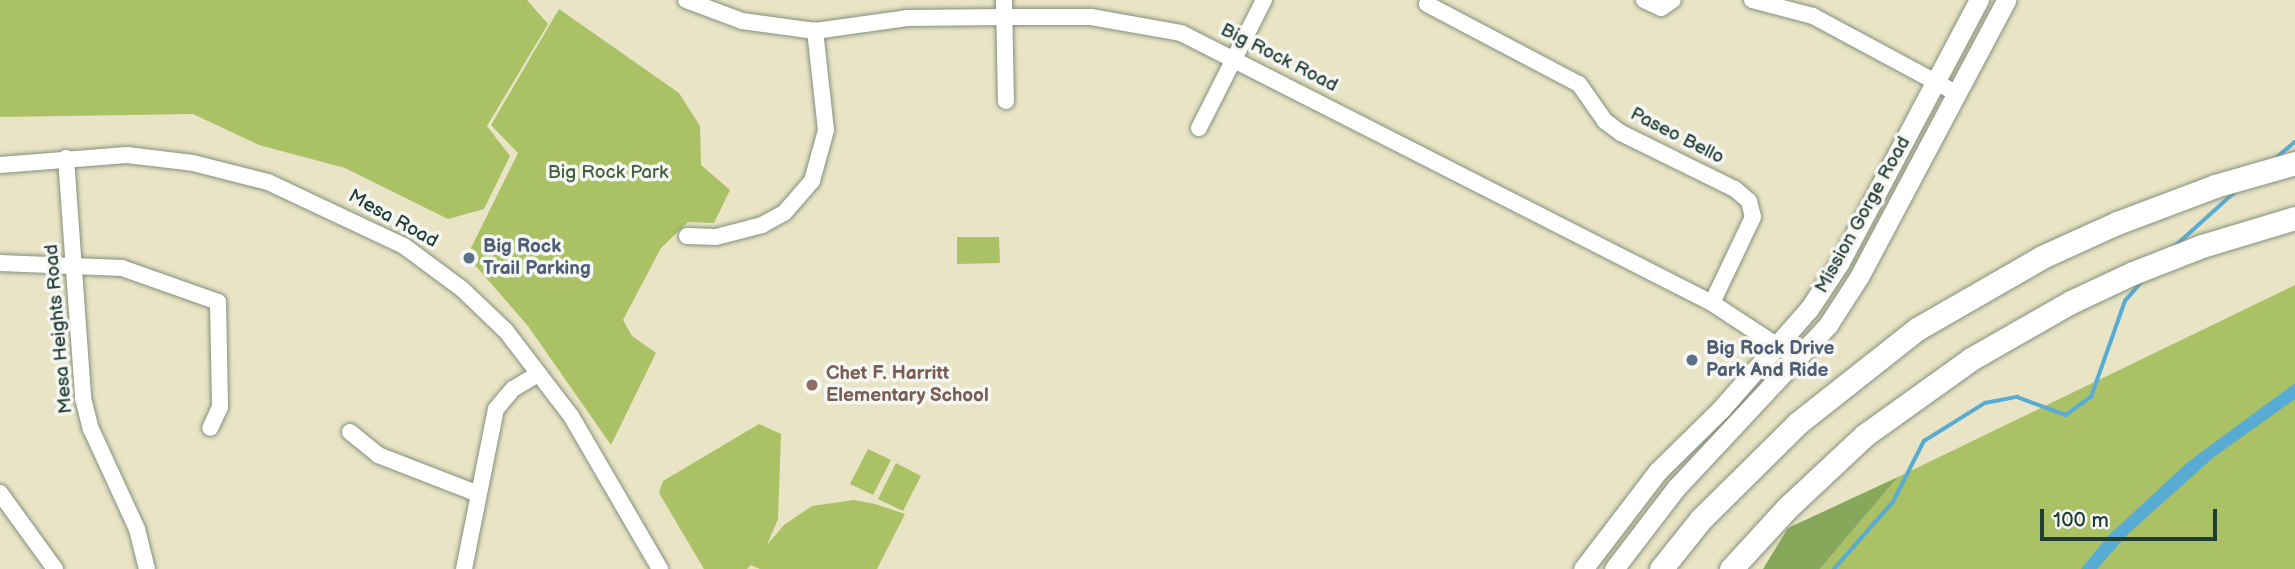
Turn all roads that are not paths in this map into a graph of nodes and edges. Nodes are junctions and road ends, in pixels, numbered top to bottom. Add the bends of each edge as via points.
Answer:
1 (686, 0) edge
2 (1264, 0) edge
3 (1644, 0) edge
4 (1673, 0) edge
5 (1752, 0) edge
6 (1979, 0) edge
7 (1427, 4) dead end
8 (2000, 4) edge
9 (1005, 8) edge
10 (815, 31) junction
11 (1234, 58) junction
12 (1936, 83) junction
13 (1958, 94) junction
14 (1006, 101) dead end
15 (1199, 128) dead end
16 (66, 158) junction
17 (2295, 163) edge
18 (0, 165) edge
19 (2295, 218) edge
20 (687, 236) dead end
21 (0, 263) edge
22 (74, 266) junction
23 (1712, 303) junction
24 (1780, 344) junction
25 (1799, 360) junction
26 (538, 374) junction
27 (210, 428) dead end
28 (350, 432) dead end
29 (0, 493) edge
30 (476, 493) junction
31 (55, 569) edge
32 (147, 569) edge
33 (464, 569) edge
34 (660, 569) edge
35 (1583, 569) edge
36 (1614, 569) edge
37 (1661, 569) edge
38 (1731, 569) edge

1 - 10 street, Big Rock Road via 742,21
2 - 11 street
3 - 4 street via 1661,8
5 - 12 street via 1812,16
6 - 12 main road, Mission Gorge Road
7 - 23 street, Paseo Bello via 1579,83 1605,121 1620,133 1735,189 1749,201 1753,218
8 - 13 main road, Mission Gorge Road
9 - 10 street, Big Rock Road
9 - 11 street, Big Rock Road via 1149,24
9 - 14 street
10 - 20 street via 826,130 812,181 785,212 762,225 716,237
11 - 15 street
11 - 23 street, Big Rock Road
12 - 13 street
12 - 24 main road, Mission Gorge Road via 1840,262
13 - 25 main road, Mission Gorge Road via 1860,277
16 - 18 street, Mesa Road
16 - 22 street, Mesa Heights Road
16 - 26 street, Mesa Road via 127,155 193,163 268,182 339,212 404,246 462,289 506,331
17 - 37 highway via 2215,186 2117,223 1977,292 1917,328 1798,423 1701,519
19 - 38 highway via 2202,246 2071,302 1971,359 1865,435 1787,508
21 - 22 street
22 - 27 street via 146,273 218,302 220,407
22 - 32 street, Mesa Heights Road via 83,398 91,429 137,529
23 - 24 street, Big Rock Road
24 - 25 street, Big Rock Road
24 - 35 main road, Mission Gorge Road via 1658,471
25 - 36 main road, Mission Gorge Road via 1676,488
26 - 30 street via 513,389 496,409
26 - 34 street, Mesa Road via 571,416
28 - 30 street via 378,455
29 - 31 street
30 - 33 street

